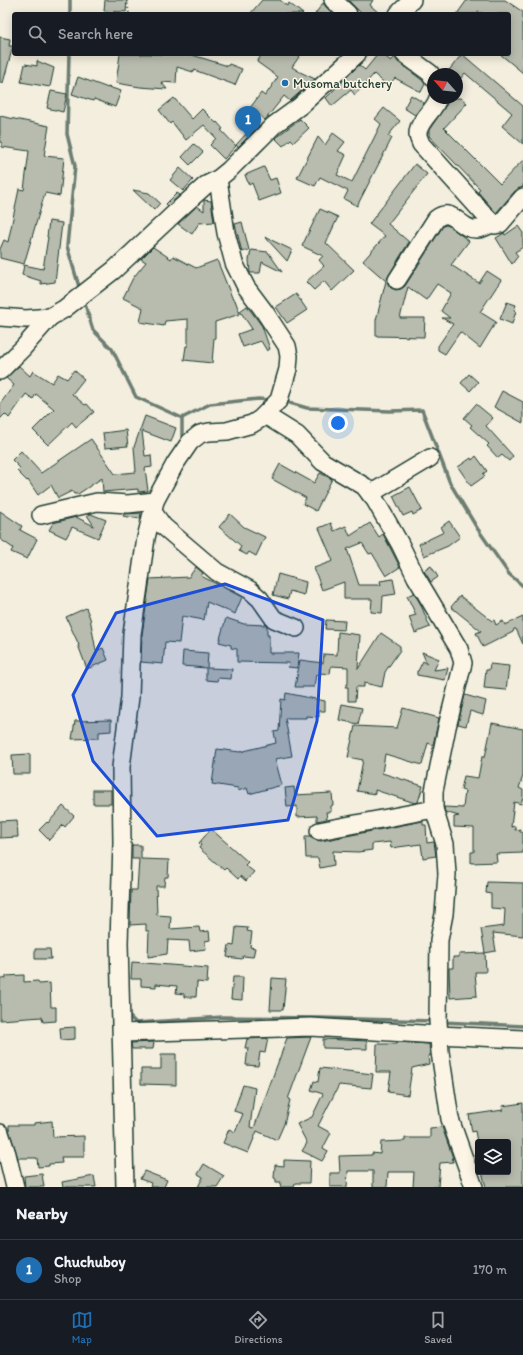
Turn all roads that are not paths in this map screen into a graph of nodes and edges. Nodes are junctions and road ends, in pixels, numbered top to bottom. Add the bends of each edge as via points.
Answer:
1 (333, 0) edge
2 (412, 0) edge
3 (346, 12) edge
4 (400, 12) edge
5 (356, 56) edge
6 (407, 56) edge
7 (427, 71) edge
8 (436, 104) edge
9 (218, 179) junction
10 (523, 197) edge
11 (493, 224) junction
12 (397, 280) dead end
13 (0, 317) edge
14 (50, 318) junction
15 (0, 371) edge
16 (265, 415) junction
17 (430, 458) dead end
18 (370, 494) junction
19 (154, 506) junction
20 (41, 516) dead end
21 (296, 628) dead end
22 (434, 809) junction
23 (319, 831) dead end
24 (122, 1033) junction
25 (438, 1035) junction
26 (523, 1039) edge
27 (0, 1133) edge
28 (15, 1187) edge
29 (125, 1187) edge
30 (474, 1187) edge

1 - 3 street
2 - 4 street
5 - 9 street via 300,106 274,125
6 - 7 street
8 - 11 street via 420,125 418,134 421,144
9 - 14 street via 206,185 114,270
9 - 16 street via 226,233 234,263 246,287 287,346 289,356 279,400
10 - 11 street via 500,224
11 - 12 street via 478,230 466,227 447,214 442,215 436,219
13 - 14 street
14 - 15 street
16 - 18 street via 297,435 323,462 364,486
16 - 19 street via 252,424 227,431 200,434 190,442 175,464
17 - 18 street
18 - 22 street via 459,649 463,663 446,727 434,792
19 - 20 street via 97,502
19 - 21 street via 163,526 217,572 250,590 274,619
19 - 24 street via 146,538 132,634 130,697 121,767 119,943
22 - 23 street
22 - 25 street via 446,844 447,874 439,940
24 - 25 street via 311,1027
24 - 29 street
25 - 26 street
25 - 30 street via 450,1119
27 - 28 street

